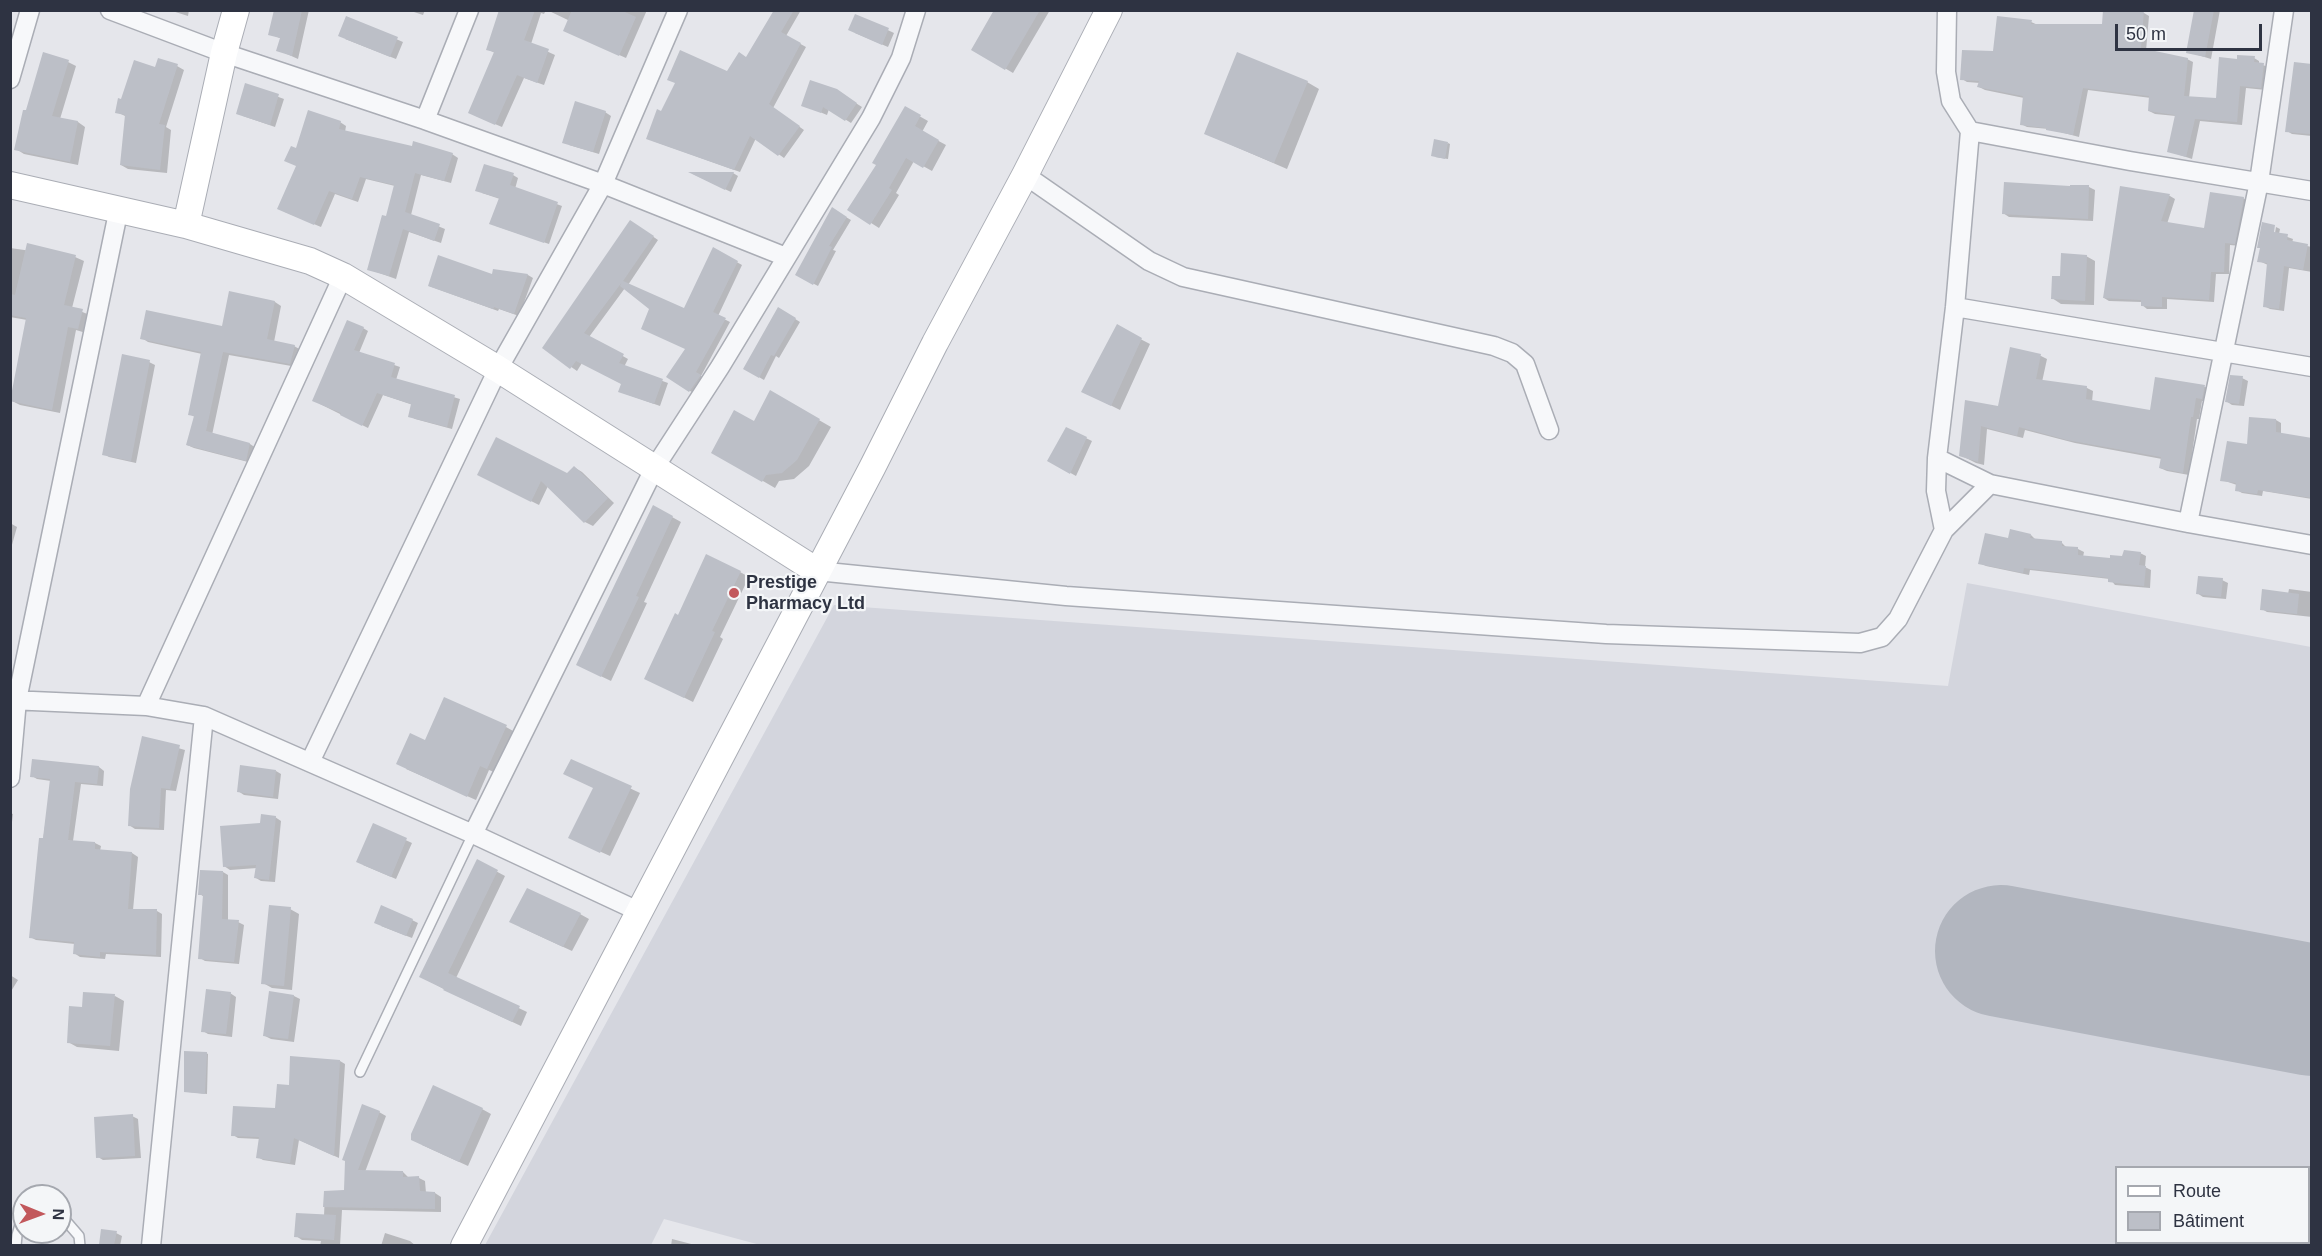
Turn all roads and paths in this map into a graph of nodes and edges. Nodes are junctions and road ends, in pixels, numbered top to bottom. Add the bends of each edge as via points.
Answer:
1 (30, 10) edge
2 (110, 10) edge
3 (236, 10) edge
4 (469, 10) edge
5 (678, 10) edge
6 (916, 10) edge
7 (1109, 10) edge
8 (1947, 10) edge
9 (2284, 10) edge
10 (224, 53) junction
11 (10, 80) edge
12 (424, 120) junction
13 (1970, 131) junction
14 (1025, 175) junction
15 (2259, 182) junction
16 (603, 184) junction
17 (10, 185) edge
18 (2312, 191) edge
19 (118, 208) junction
20 (186, 225) junction
21 (786, 257) junction
22 (343, 276) junction
23 (1955, 307) junction
24 (2223, 352) junction
25 (2312, 367) edge
26 (498, 369) junction
27 (1549, 430) dead end
28 (1938, 458) junction
29 (655, 467) junction
30 (1990, 484) junction
31 (2188, 523) junction
32 (1944, 530) junction
33 (2312, 545) edge
34 (818, 571) junction
35 (14, 700) edge
36 (146, 706) junction
37 (204, 716) junction
38 (310, 762) junction
39 (10, 778) edge
40 (473, 834) junction
41 (638, 911) junction
42 (360, 1072) dead end
43 (72, 1227) edge
44 (81, 1245) edge
45 (151, 1245) edge
46 (464, 1245) edge

1 - 11 street
2 - 10 street
3 - 10 street
4 - 12 street
5 - 16 street
6 - 21 street via 901,58 871,118
7 - 14 street
8 - 13 street via 1946,72 1951,101
9 - 15 street
10 - 12 street
10 - 20 street
12 - 16 street
13 - 15 street
13 - 23 street
14 - 27 street via 1149,261 1183,277 1512,353 1525,364
14 - 34 street
15 - 18 street
15 - 24 street
16 - 21 street
16 - 26 street
17 - 19 street
19 - 20 street
19 - 35 street
20 - 22 street via 310,261
21 - 29 street
22 - 26 street
22 - 36 street
23 - 24 street
23 - 28 street
24 - 25 street
24 - 31 street
26 - 29 street
26 - 38 street
28 - 30 street
28 - 32 street via 1936,491
29 - 34 street
29 - 40 street
30 - 31 street
30 - 32 street
31 - 33 street
32 - 34 street via 1898,619 1882,637 1860,643 1606,634 1066,596
34 - 41 street
35 - 36 street
35 - 39 street
36 - 37 street
37 - 38 street
37 - 45 street
38 - 40 street
40 - 41 street
40 - 42 lane
41 - 46 street
43 - 44 lane via 80,1236

